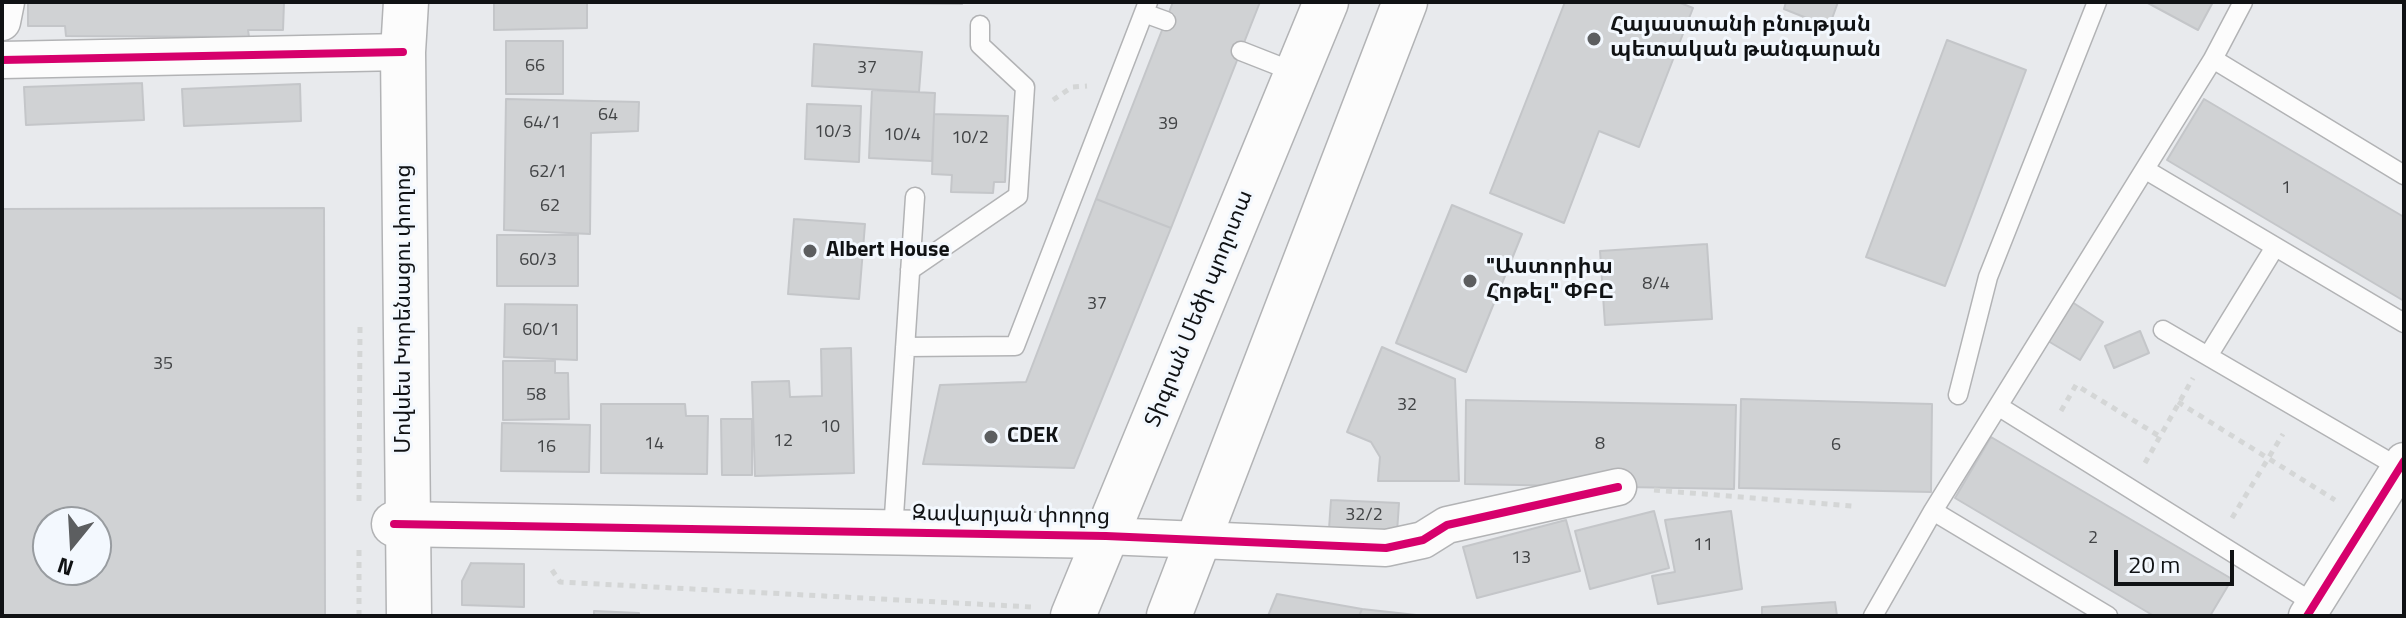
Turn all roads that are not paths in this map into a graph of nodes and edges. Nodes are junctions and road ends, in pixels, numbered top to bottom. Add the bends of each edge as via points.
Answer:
1 (6, 2) edge
2 (393, 2) edge
3 (406, 2) edge
4 (1326, 2) edge
5 (1405, 2) edge
6 (2097, 2) edge
7 (2243, 2) edge
8 (1146, 7) edge
9 (1166, 21) dead end
10 (2, 22) edge
11 (980, 25) dead end
12 (1241, 51) dead end
13 (398, 52) junction
14 (2213, 59) junction
15 (2, 60) edge
16 (1297, 73) junction
17 (2146, 170) junction
18 (2404, 175) edge
19 (915, 197) dead end
20 (2275, 247) junction
21 (910, 270) junction
22 (2404, 323) edge
23 (2163, 330) dead end
24 (905, 347) junction
25 (2208, 356) junction
26 (1958, 395) dead end
27 (1998, 406) junction
28 (2402, 464) edge
29 (1618, 487) road end
30 (1933, 511) junction
31 (380, 523) junction
32 (893, 531) junction
33 (1106, 536) junction
34 (1201, 539) junction
35 (2311, 610) edge
36 (396, 616) edge
37 (409, 616) edge
38 (1073, 616) edge
39 (1169, 616) edge
40 (1873, 616) edge
41 (2108, 616) edge

1 - 10 street
2 - 13 main road, Մովսես Խորենացու փողոց
3 - 13 main road, Մովսես Խորենացու փողոց
4 - 16 main road, Տիգրան Մեծի պողոտա
5 - 34 main road
6 - 26 lane via 1988,277
7 - 14 lane
8 - 9 lane
8 - 24 lane via 1015,346
11 - 21 lane via 980,45 1025,87 1018,196
12 - 16 lane
13 - 15 street
13 - 31 main road, Մովսես Խորենացու փողոց
14 - 17 lane
14 - 18 lane
16 - 33 main road, Տիգրան Մեծի պողոտա
17 - 20 lane
17 - 27 lane
19 - 21 lane
20 - 22 lane
20 - 25 lane
21 - 24 lane
23 - 25 lane
24 - 32 lane
25 - 28 lane
27 - 30 lane
27 - 35 lane
28 - 35 street
29 - 34 street, Զավարյան փողոց via 1447,525 1423,540 1386,548
30 - 40 lane
30 - 41 lane
31 - 32 main road, Զավարյան փողոց
31 - 36 main road, Մովսես Խորենացու փողոց
31 - 37 main road, Մովսես Խորենացու փողոց
32 - 33 main road, Զավարյան փողոց
33 - 34 street, Զավարյան փողոց
33 - 38 main road, Տիգրան Մեծի պողոտա
34 - 39 main road

